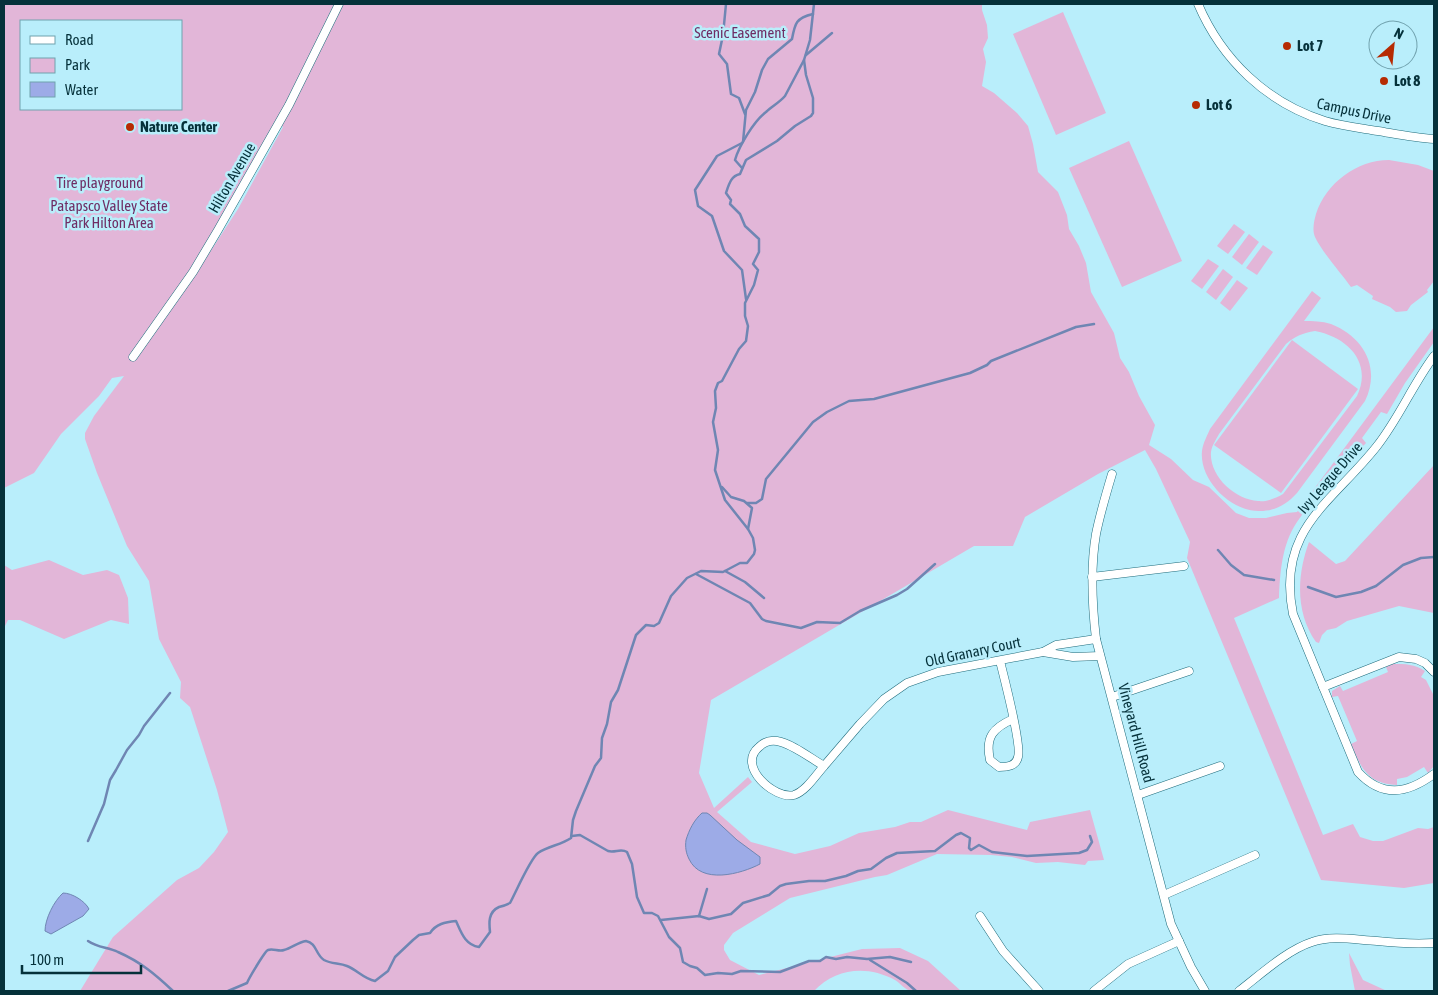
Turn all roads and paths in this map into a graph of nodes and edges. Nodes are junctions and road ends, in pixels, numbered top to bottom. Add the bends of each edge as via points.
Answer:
1 (339, 4) edge
2 (1198, 4) edge
3 (1434, 139) edge
4 (1434, 356) edge
5 (133, 357) dead end
6 (1112, 474) dead end
7 (1184, 566) dead end
8 (1092, 577) junction
9 (1096, 638) junction
10 (1043, 652) junction
11 (1100, 656) junction
12 (1000, 660) junction
13 (1189, 671) dead end
14 (1434, 672) edge
15 (1323, 687) junction
16 (1112, 697) junction
17 (1013, 719) junction
18 (824, 766) junction
19 (1220, 766) dead end
20 (1434, 774) edge
21 (1138, 795) junction
22 (1255, 855) dead end
23 (1164, 895) junction
24 (980, 916) dead end
25 (1179, 941) junction
26 (1434, 943) edge
27 (1039, 991) edge
28 (1094, 991) edge
29 (1205, 991) edge
30 (1239, 991) edge

1 - 5 street, Hilton Avenue via 289,105 193,272
2 - 3 street, Campus Drive via 1215,38 1231,60 1284,103 1327,122
4 - 15 street, Ivy League Drive via 1377,446 1307,524 1295,551 1290,583 1293,614
6 - 8 street, Vineyard Hill Road via 1096,536
7 - 8 street
8 - 9 street, Vineyard Hill Road
9 - 10 street, Old Granary Court via 1056,645
9 - 11 street, Vineyard Hill Road
10 - 11 street, Old Granary Court via 1073,657
10 - 12 street, Old Granary Court
11 - 16 street, Vineyard Hill Road
12 - 17 street
12 - 18 street, Old Granary Court via 938,672 907,683 884,699
13 - 16 street
14 - 15 street via 1416,659 1399,657
15 - 20 street, Ivy League Drive via 1358,772 1366,781 1374,787 1398,790
16 - 21 street, Vineyard Hill Road
17 - 17 street via 1018,757 1011,766 1000,767 990,760 988,744 995,729
18 - 18 street, Old Granary Court via 775,741 758,747 752,758 758,777 785,795 797,794
19 - 21 street
21 - 23 street, Vineyard Hill Road
22 - 23 street
23 - 25 street, Vineyard Hill Road
24 - 27 street via 1003,951
25 - 28 street via 1128,964
25 - 29 street, Vineyard Hill Road
26 - 30 street via 1348,939 1311,942 1281,959

